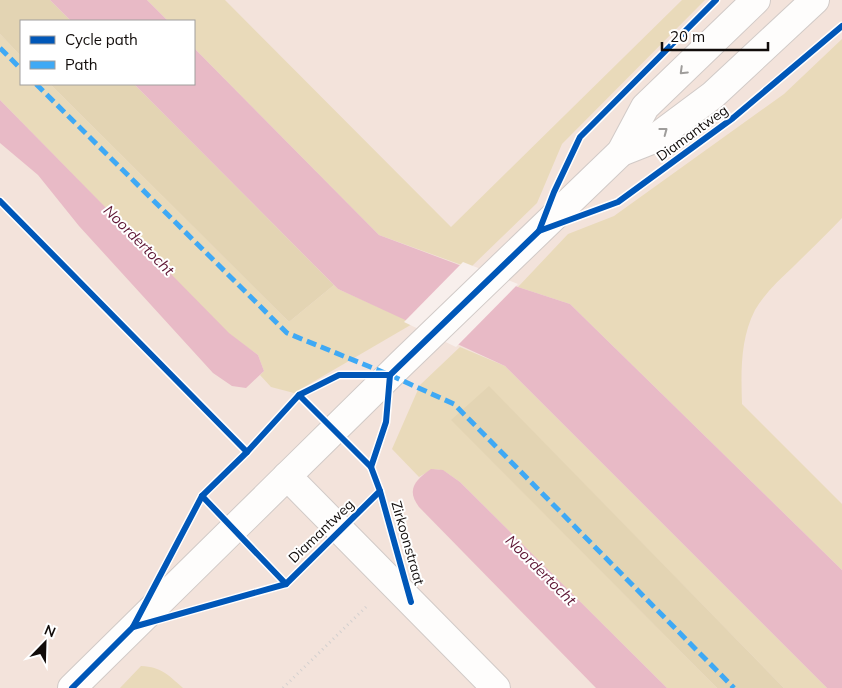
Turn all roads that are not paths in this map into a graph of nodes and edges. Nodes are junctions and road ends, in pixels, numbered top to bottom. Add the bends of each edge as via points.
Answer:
1 (756, 0) edge
2 (815, 0) edge
3 (620, 152) junction
4 (287, 476) junction
5 (72, 688) edge
6 (496, 688) edge

1 -> 3 street, Diamantweg via 645,107
3 -> 2 street, Diamantweg via 654,139 713,94
3 - 4 street, Diamantweg
4 - 5 street, Diamantweg
4 - 6 street, Zirkoonstraat

